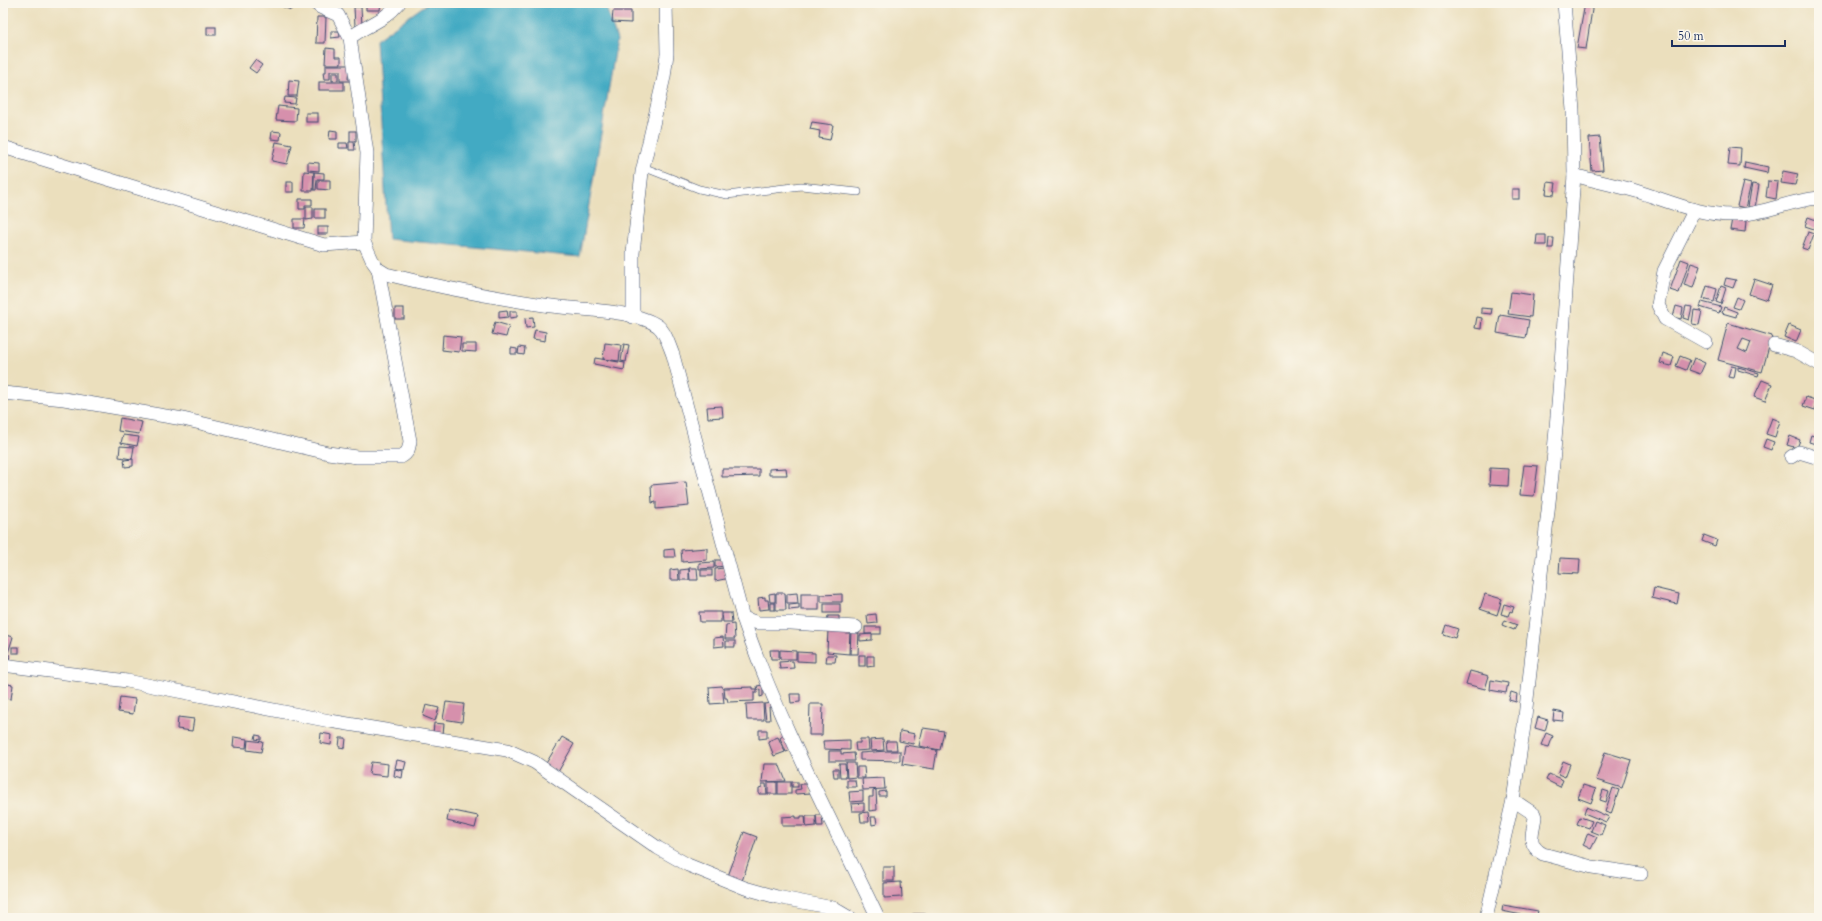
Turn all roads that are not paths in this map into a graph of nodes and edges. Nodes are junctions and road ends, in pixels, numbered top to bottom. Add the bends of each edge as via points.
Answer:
1 (315, 3) edge
2 (399, 3) edge
3 (666, 3) edge
4 (1564, 3) edge
5 (350, 38) junction
6 (3, 147) edge
7 (643, 167) junction
8 (1574, 175) junction
9 (858, 192) dead end
10 (1819, 198) edge
11 (1694, 211) junction
12 (364, 242) junction
13 (378, 269) junction
14 (633, 317) junction
15 (1706, 342) dead end
16 (1774, 345) dead end
17 (1819, 364) edge
18 (3, 393) edge
19 (1791, 457) dead end
20 (1819, 458) edge
21 (743, 618) junction
22 (856, 627) dead end
23 (3, 665) edge
24 (1513, 800) junction
25 (1641, 874) dead end
26 (850, 918) edge
27 (878, 918) edge
28 (1486, 918) edge

1 - 5 street via 338,15
2 - 5 street via 384,18
3 - 7 street via 665,69
4 - 8 street via 1573,110
5 - 12 street via 367,154
6 - 12 street via 324,245
7 - 9 lane via 699,189 727,195 801,186
7 - 14 street via 633,253
8 - 11 street via 1636,191
8 - 24 street via 1552,475 1524,726
10 - 11 street via 1801,199 1763,211 1736,215
11 - 15 street via 1664,271 1658,305 1665,319
12 - 13 street
13 - 14 street via 386,274 477,294
13 - 18 street via 410,441 409,450 401,457 343,455 183,419 64,399
14 - 21 street via 658,326 665,334 673,355
16 - 17 street via 1796,351
19 - 20 street via 1799,452
21 - 22 street via 758,623
21 - 27 street via 775,703
23 - 26 street via 127,681 330,721 507,750 534,762 688,866 745,888 833,908
24 - 25 street via 1534,814 1532,842 1536,851 1592,867
24 - 28 street

